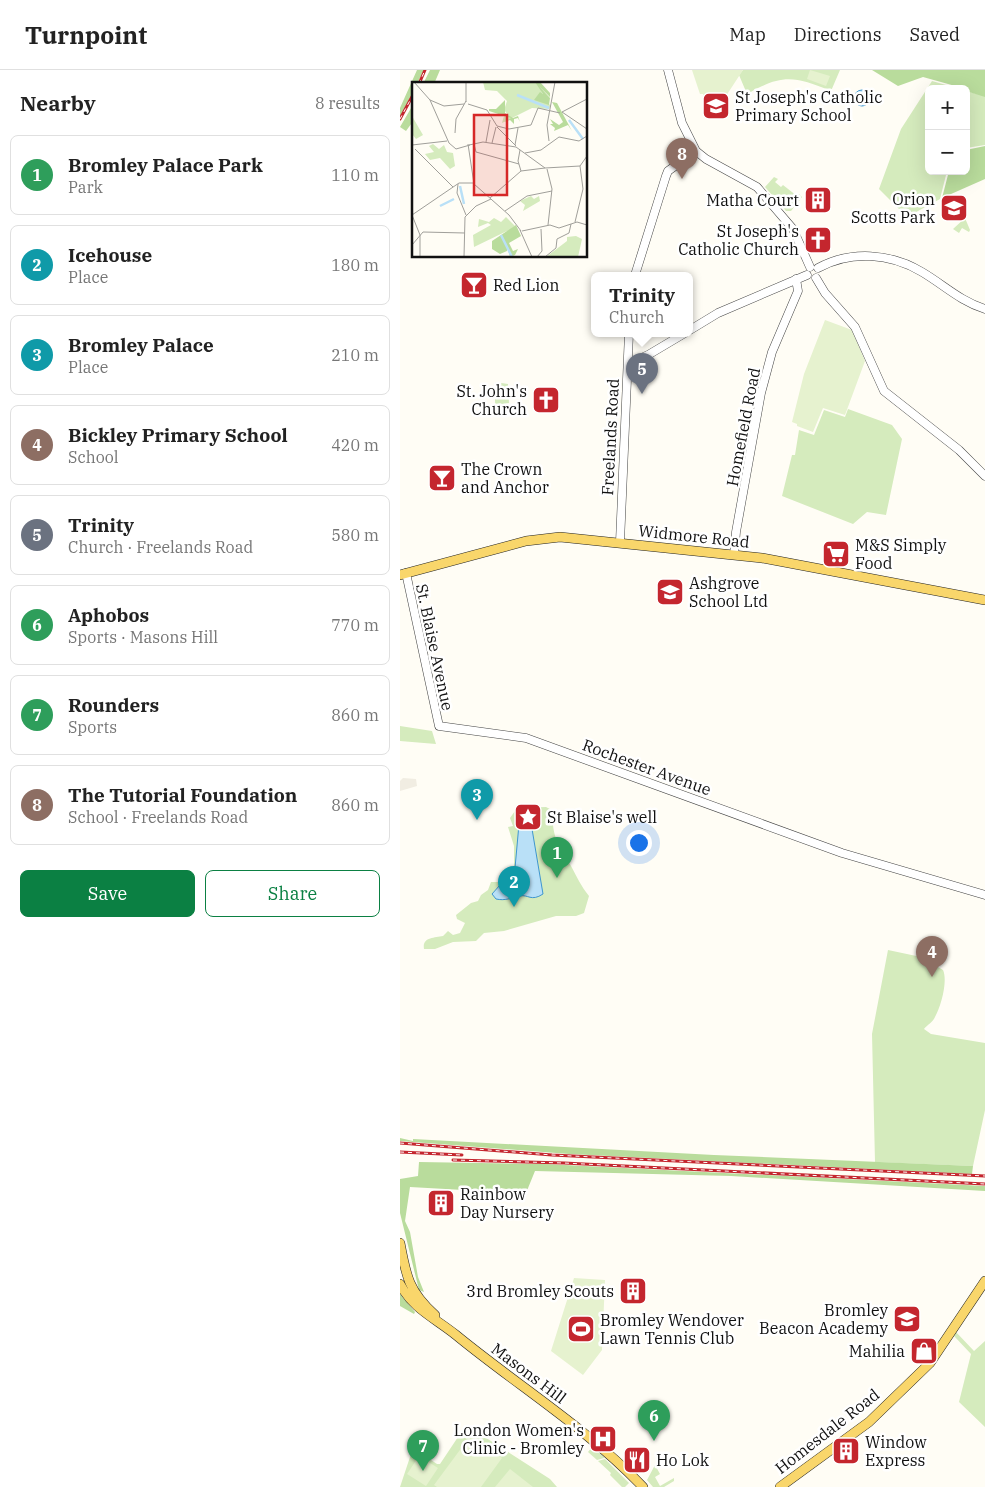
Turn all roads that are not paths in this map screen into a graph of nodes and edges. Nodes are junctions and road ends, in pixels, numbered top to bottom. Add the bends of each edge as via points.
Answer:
1 (668, 70) edge
2 (696, 151) junction
3 (818, 268) junction
4 (808, 271) junction
5 (636, 272) edge
6 (816, 278) junction
7 (796, 279) junction
8 (985, 309) edge
9 (693, 328) edge
10 (629, 337) edge
11 (677, 337) edge
12 (628, 364) junction
13 (985, 476) edge
14 (620, 542) junction
15 (734, 555) junction
16 (403, 574) edge
17 (985, 600) edge
18 (439, 726) joint
19 (985, 895) edge
20 (400, 1243) edge
21 (402, 1269) edge
22 (985, 1282) edge
23 (401, 1288) edge
24 (441, 1323) junction
25 (642, 1487) edge
26 (780, 1487) edge

1 - 2 street via 683,125
2 - 4 street via 757,187 793,229
2 - 5 street via 668,171
3 - 4 street
3 - 6 street via 820,274
3 - 8 street via 851,256 886,257 916,268 960,299
4 - 6 street via 812,278
4 - 7 street
6 - 13 street via 855,327 884,391 959,450
7 - 9 street via 718,313
7 - 15 street, Homefield Road via 798,291 772,352 760,393
10 - 12 street, Freelands Road
11 - 12 street
12 - 14 street, Freelands Road
14 - 15 main road, Widmore Road
14 - 16 main road, Widmore Road via 539,538
15 - 17 main road, Widmore Road
16 - 18 street, St. Blaise Avenue
18 - 19 street, Rochester Avenue via 526,738 842,852
20 - 21 main road, Masons Hill
21 - 24 main road, Masons Hill via 417,1298
22 - 26 main road, Homesdale Road via 930,1363 869,1422
23 - 24 main road, Masons Hill via 418,1310
24 - 25 main road, Masons Hill via 595,1442

